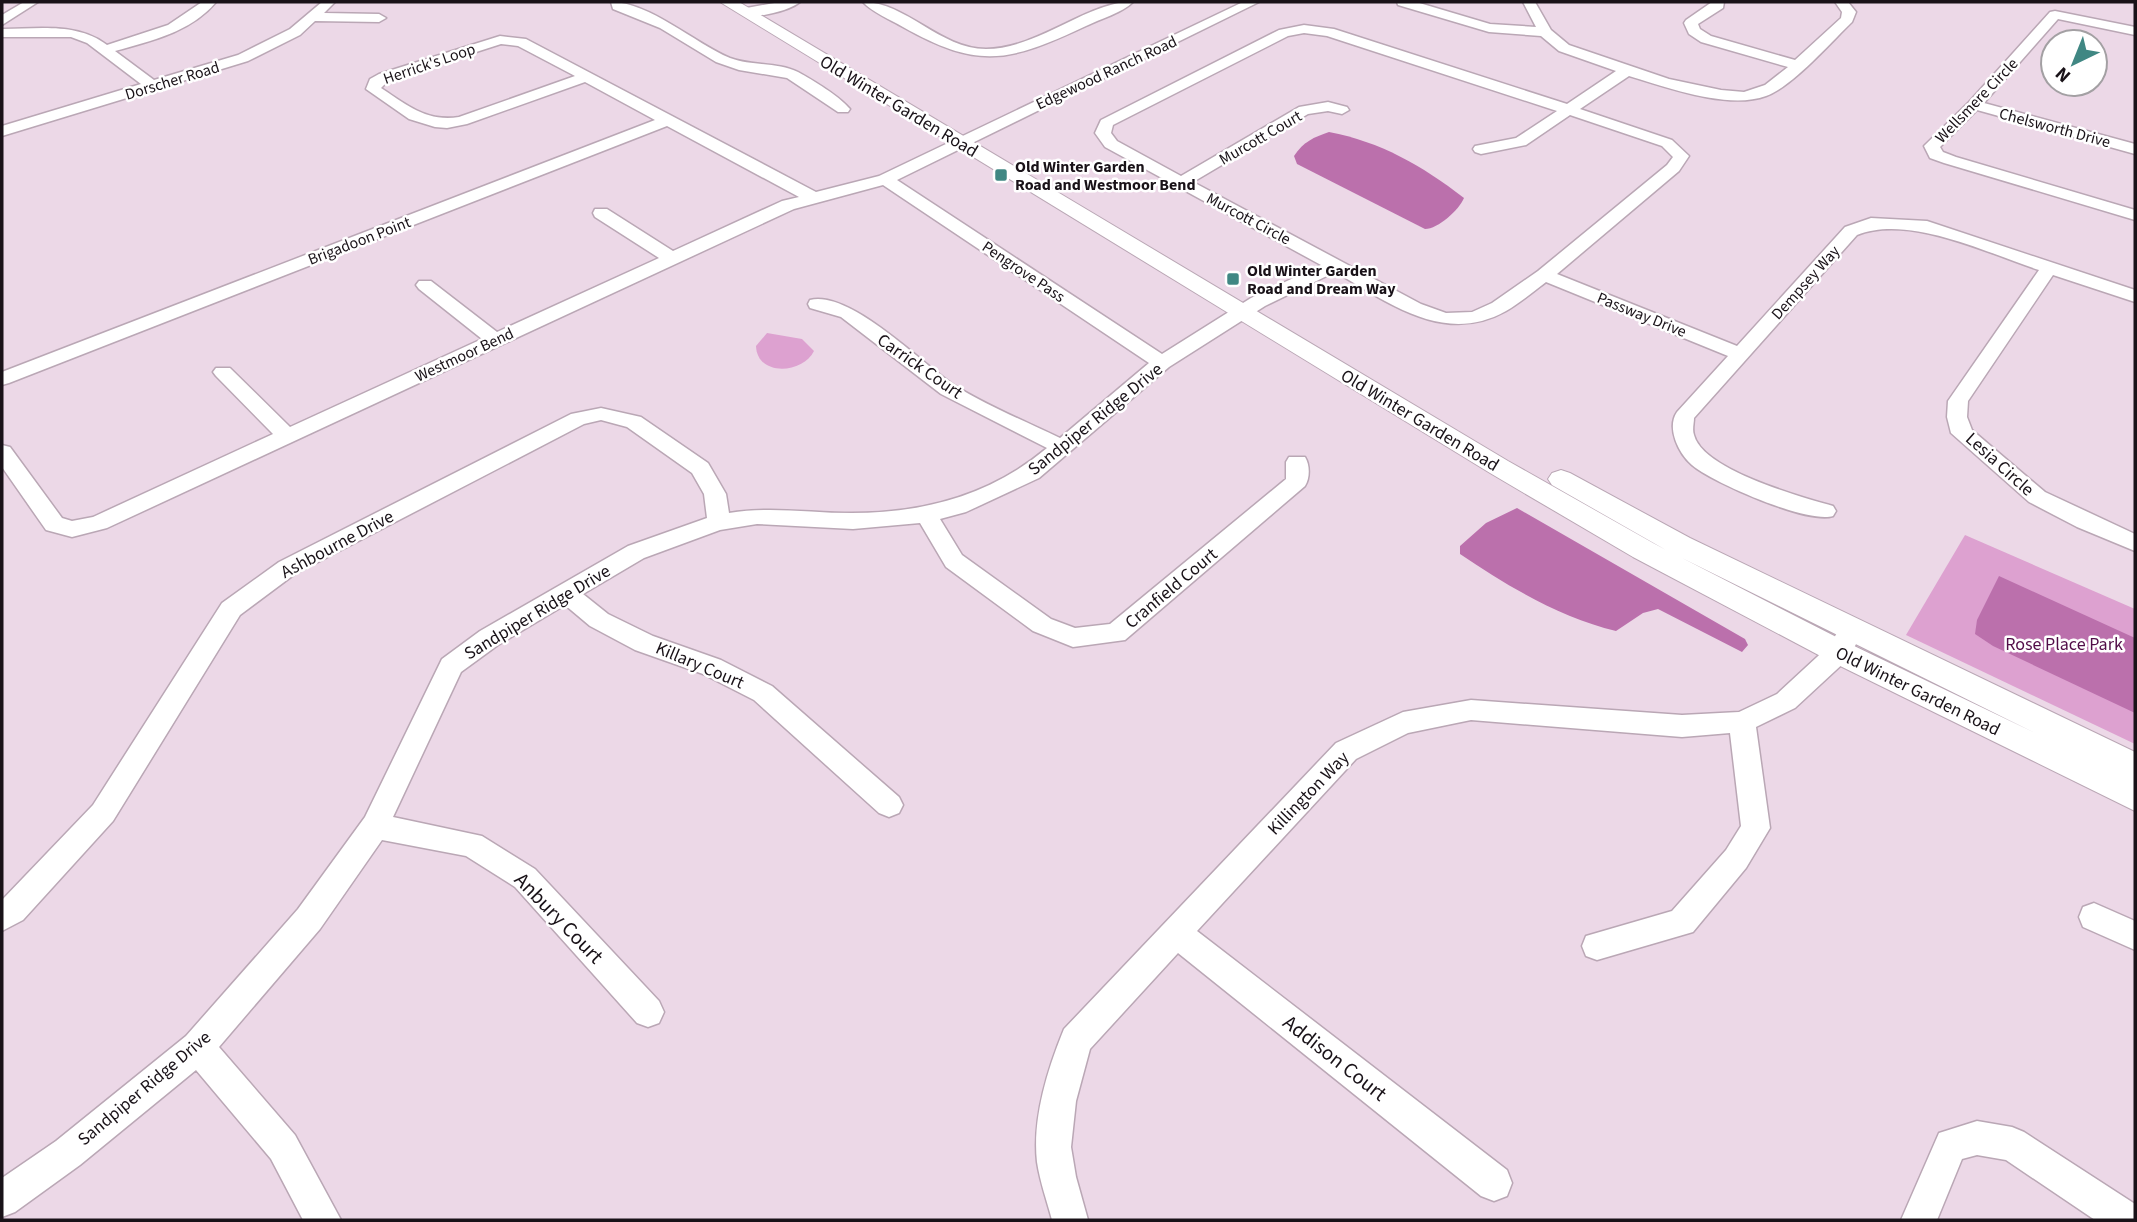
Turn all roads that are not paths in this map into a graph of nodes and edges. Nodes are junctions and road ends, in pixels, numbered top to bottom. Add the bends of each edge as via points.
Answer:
1 (32, 2) edge
2 (210, 2) edge
3 (329, 2) edge
4 (617, 2) edge
5 (728, 2) edge
6 (794, 2) edge
7 (869, 2) edge
8 (1127, 2) edge
9 (1253, 2) edge
10 (1403, 2) edge
11 (1529, 2) edge
12 (1718, 2) edge
13 (1841, 2) edge
14 (759, 7) edge
15 (316, 17) junction
16 (379, 18) dead end
17 (2, 21) edge
18 (2135, 31) edge
19 (1545, 32) junction
20 (2, 33) edge
21 (104, 50) junction
22 (1797, 65) junction
23 (1629, 69) junction
24 (586, 77) junction
25 (152, 86) junction
26 (1974, 105) junction
27 (843, 109) dead end
28 (1342, 110) dead end
29 (1570, 110) junction
30 (668, 120) junction
31 (2, 131) edge
32 (966, 138) junction
33 (1481, 149) dead end
34 (2135, 149) edge
35 (885, 179) junction
36 (1182, 182) junction
37 (812, 197) junction
38 (601, 213) dead end
39 (2135, 215) edge
40 (672, 258) junction
41 (1336, 265) junction
42 (2049, 268) junction
43 (1544, 275) junction
44 (425, 285) dead end
45 (2135, 296) edge
46 (817, 304) dead end
47 (1250, 307) junction
48 (495, 339) junction
49 (1741, 354) junction
50 (1162, 363) junction
51 (223, 372) dead end
52 (2, 379) edge
53 (287, 436) junction
54 (1061, 447) junction
55 (2, 452) edge
56 (1297, 462) dead end
57 (1825, 511) dead end
58 (926, 515) junction
59 (719, 522) junction
60 (2135, 543) edge
61 (566, 593) junction
62 (1845, 641) junction
63 (1742, 722) junction
64 (2135, 768) edge
65 (2135, 797) edge
66 (889, 805) dead end
67 (375, 827) junction
68 (2, 917) edge
69 (2094, 917) dead end
70 (1176, 933) junction
71 (2135, 936) edge
72 (1597, 946) dead end
73 (648, 1012) dead end
74 (198, 1047) junction
75 (1494, 1183) dead end
76 (2, 1199) edge
77 (323, 1220) edge
78 (1070, 1220) edge
79 (1919, 1220) edge
80 (2127, 1220) edge

1 - 17 street
2 - 21 street via 170,31
3 - 15 street, Dorscher Road
4 - 27 street via 721,59 791,74
5 - 14 main road, Old Winter Garden Road
6 - 14 street
7 - 8 street via 952,46 996,54
9 - 32 street, Edgewood Ranch Road
10 - 19 street via 1489,28
11 - 19 street
12 - 22 street via 1691,23 1694,31 1706,39
13 - 22 street via 1849,12 1847,19
14 - 32 main road, Old Winter Garden Road
15 - 16 street
15 - 25 street, Dorscher Road via 262,50
18 - 26 street, Wellsmere Circle via 2055,15
19 - 23 street via 1564,48
20 - 21 street via 73,33
21 - 25 street
22 - 23 street via 1763,93 1742,97 1716,95
23 - 29 street
24 - 24 street, Herrick's Loop via 521,42 500,40 384,77 373,89 426,123 441,125
24 - 30 street, Herrick's Loop
25 - 31 street, Dorscher Road
26 - 34 street, Chelsworth Drive
26 - 39 street, Wellsmere Circle via 1932,146 1936,155
28 - 36 street, Murcott Court via 1328,106 1304,110
29 - 33 street via 1521,142
29 - 36 street, Murcott Circle via 1329,32 1304,29 1284,33 1106,122 1103,133 1111,144
29 - 43 street, Murcott Circle via 1667,143 1681,156 1673,168
30 - 37 street, Herrick's Loop
30 - 52 street, Brigadoon Point
32 - 35 street, Westmoor Bend
32 - 47 main road, Old Winter Garden Road
35 - 37 street, Westmoor Bend
35 - 50 street, Pengrove Pass
36 - 41 street, Murcott Circle
37 - 40 street, Westmoor Bend
38 - 40 street
40 - 48 street, Westmoor Bend
41 - 43 street, Murcott Circle via 1414,308 1444,319 1475,317 1499,307
41 - 47 street, Sandpiper Ridge Drive
42 - 45 street, Dempsey Way
42 - 49 street, Dempsey Way via 1921,225 1871,223 1851,231
42 - 60 street, Lesia Circle via 1958,401 1956,417 1962,433 2037,498
43 - 49 street, Passway Drive
44 - 48 street
46 - 54 street, Carrick Court via 848,313 948,390
47 - 50 street, Sandpiper Ridge Drive
47 - 62 main road, Old Winter Garden Road via 1499,467 1631,543
48 - 53 street, Westmoor Bend
49 - 57 street, Dempsey Way via 1684,417 1683,435 1699,460 1796,505
50 - 54 street, Sandpiper Ridge Drive
51 - 53 street
53 - 55 street, Westmoor Bend via 99,523 72,529 54,524
54 - 58 street, Sandpiper Ridge Drive via 1031,473 1001,489
56 - 58 street, Cranfield Court via 1297,481 1116,633 1073,638 1042,625 954,561
58 - 59 street, Sandpiper Ridge Drive via 853,521 757,516
59 - 61 street, Sandpiper Ridge Drive via 636,552
59 - 68 street, Ashbourne Drive via 715,494 700,468 634,422 601,414 578,419 287,568 232,609 103,813
61 - 66 street, Killary Court via 599,620 644,643 712,667 763,693
61 - 67 street, Sandpiper Ridge Drive via 451,666
62 - 63 street, Killington Way via 1786,701
62 - 64 main road, Old Winter Garden Road
62 - 65 main road, Old Winter Garden Road
63 - 70 street, Killington Way via 1682,726 1471,709 1403,723 1346,751
63 - 72 street via 1756,828 1736,859 1682,922
67 - 73 street, Anbury Court via 472,845 525,878
67 - 74 street, Sandpiper Ridge Drive via 309,919
69 - 71 street
70 - 75 street, Addison Court
70 - 78 street, Killington Way via 1076,1040 1054,1134 1055,1162
74 - 76 street, Sandpiper Ridge Drive via 68,1153
74 - 77 street via 283,1147
79 - 80 street via 1951,1145 1977,1138 2011,1144

